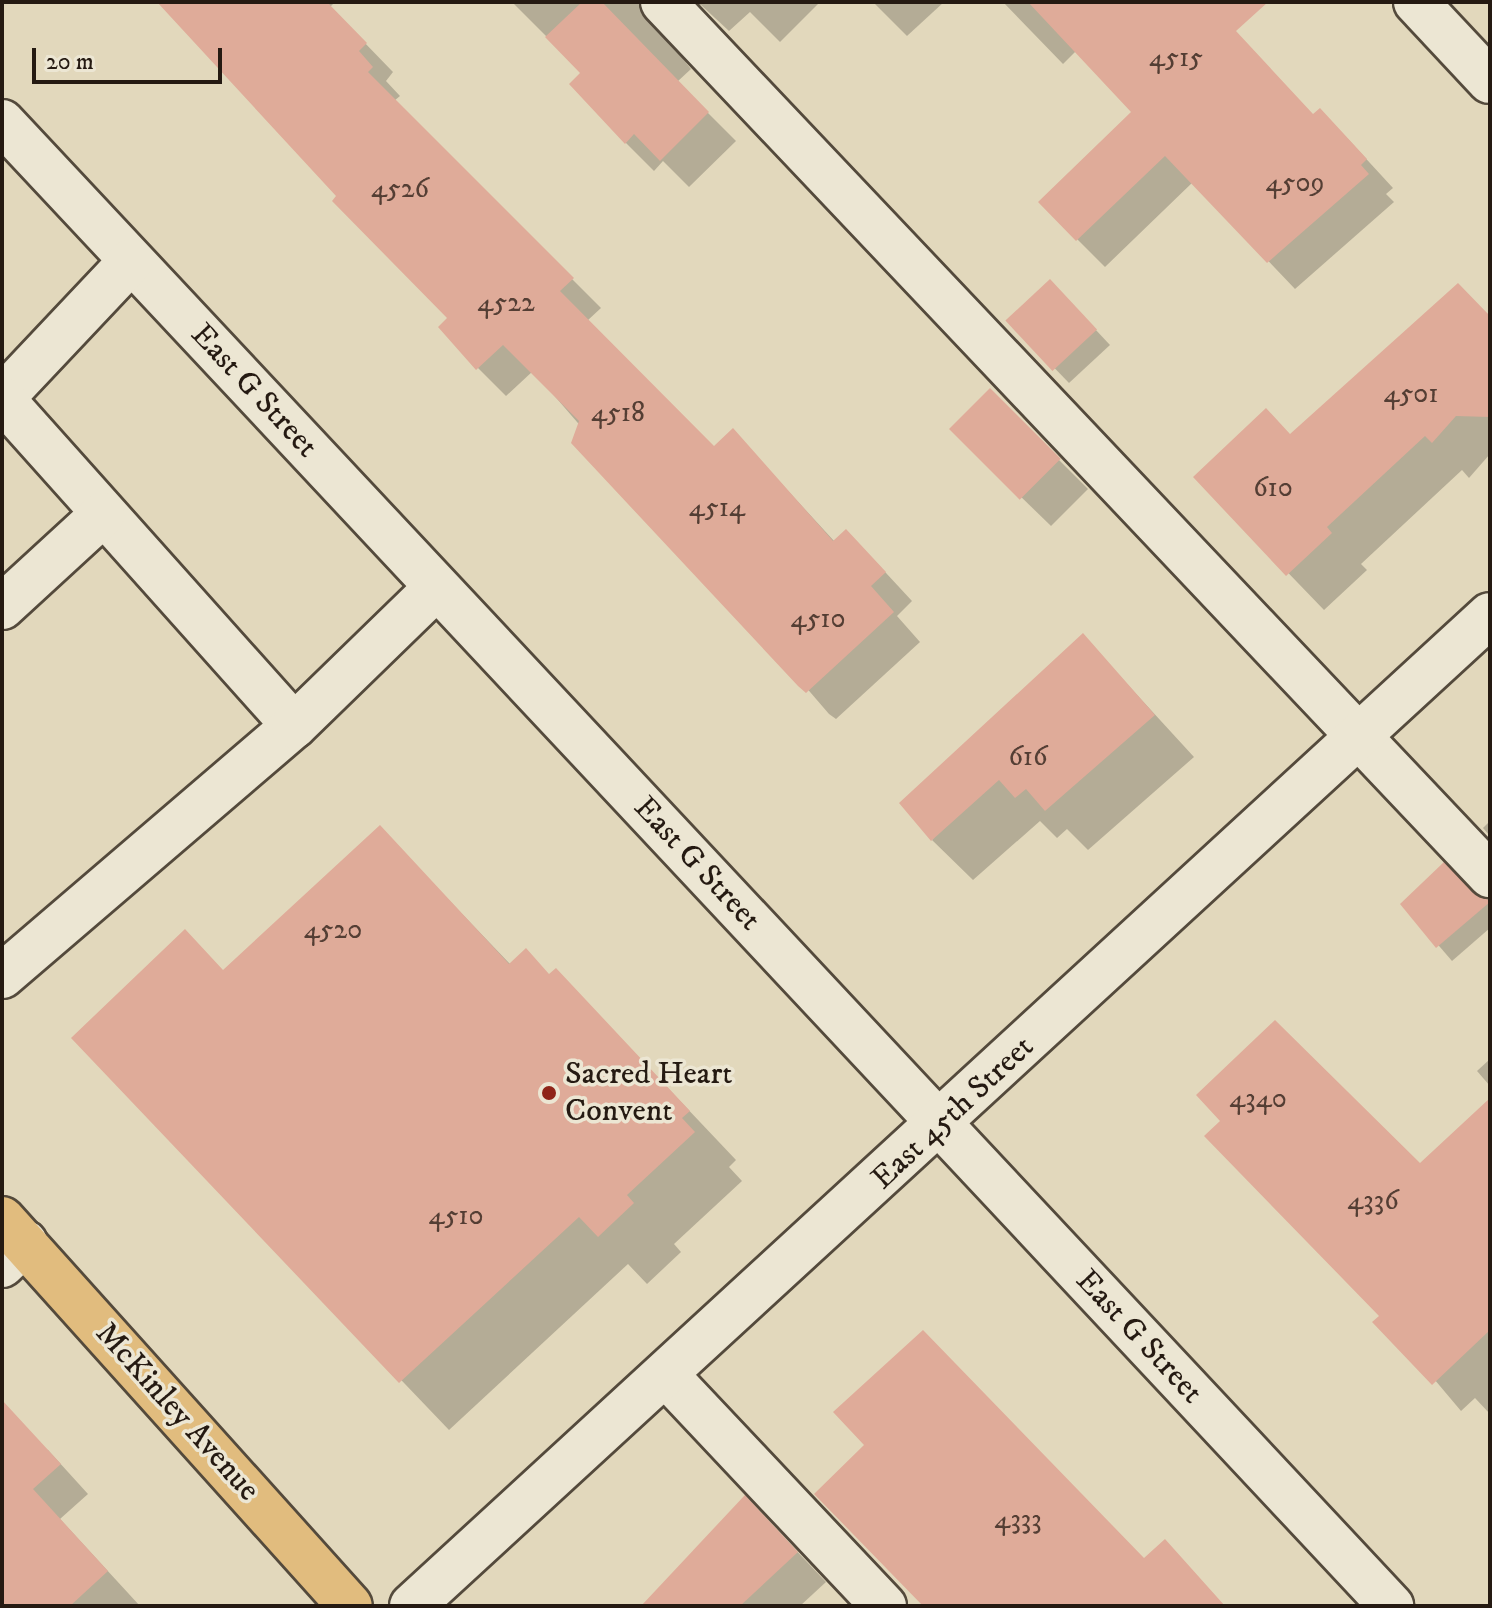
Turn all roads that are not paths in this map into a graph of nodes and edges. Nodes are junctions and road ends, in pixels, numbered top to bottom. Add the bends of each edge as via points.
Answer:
1 (663, 2) edge
2 (1416, 2) edge
3 (1490, 81) edge
4 (2, 122) edge
5 (131, 261) junction
6 (2, 399) edge
7 (102, 515) junction
8 (437, 587) junction
9 (2, 607) edge
10 (1490, 615) edge
11 (294, 726) junction
12 (1360, 735) junction
13 (1490, 875) edge
14 (2, 976) edge
15 (941, 1125) junction
16 (10, 1242) edge
17 (666, 1375) junction
18 (346, 1605) edge
19 (412, 1606) edge
20 (884, 1606) edge
21 (1391, 1606) edge

1 - 12 street
2 - 3 street
4 - 5 street, East G Street
5 - 6 street
5 - 8 street, East G Street
6 - 7 street
7 - 9 street
7 - 11 street
8 - 11 street
8 - 15 street, East G Street
10 - 12 street, East 45th Street
11 - 14 street
12 - 13 street
12 - 15 street, East 45th Street
15 - 17 street, East 45th Street
15 - 21 street, East G Street
16 - 18 main road, McKinley Avenue
17 - 19 street, East 45th Street
17 - 20 street

